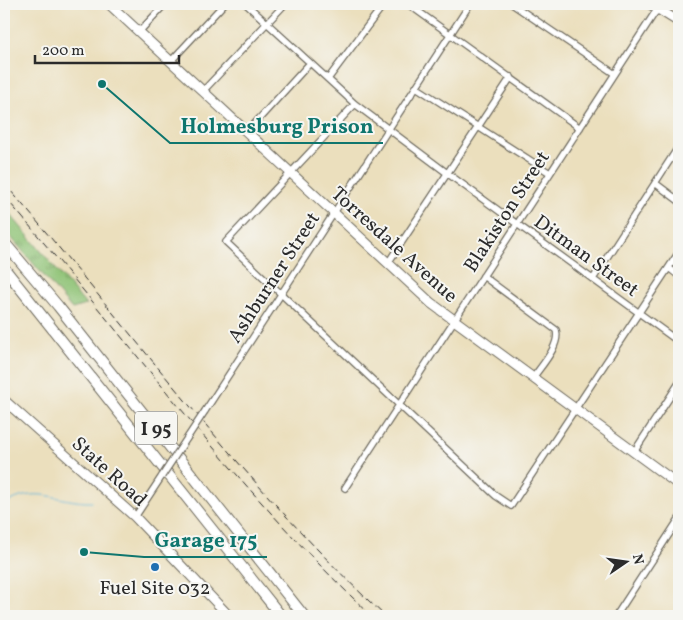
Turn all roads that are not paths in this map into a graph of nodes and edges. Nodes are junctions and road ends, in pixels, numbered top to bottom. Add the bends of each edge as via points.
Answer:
1 (110, 4) edge
2 (165, 4) edge
3 (224, 4) edge
4 (246, 4) edge
5 (285, 4) edge
6 (384, 4) edge
7 (408, 4) edge
8 (470, 4) edge
9 (512, 4) edge
10 (650, 4) edge
11 (662, 7) edge
12 (679, 22) edge
13 (267, 23) junction
14 (140, 31) junction
15 (451, 33) junction
16 (170, 61) junction
17 (310, 64) junction
18 (615, 74) junction
19 (510, 77) junction
20 (328, 80) junction
21 (416, 87) junction
22 (203, 91) junction
23 (355, 104) junction
24 (478, 127) junction
25 (580, 128) junction
26 (388, 129) junction
27 (247, 132) junction
28 (679, 146) edge
29 (291, 173) junction
30 (550, 173) junction
31 (447, 174) junction
32 (655, 184) junction
33 (679, 201) edge
34 (334, 212) junction
35 (517, 224) junction
36 (4, 242) edge
37 (679, 252) edge
38 (388, 263) junction
39 (4, 268) edge
40 (669, 268) junction
41 (483, 276) junction
42 (679, 276) edge
43 (593, 279) junction
44 (280, 294) junction
45 (640, 313) junction
46 (454, 321) junction
47 (679, 342) edge
48 (533, 378) junction
49 (679, 383) edge
50 (4, 400) edge
51 (399, 405) junction
52 (576, 409) junction
53 (634, 452) junction
54 (679, 485) edge
55 (345, 488) dead end
56 (135, 517) junction
57 (679, 518) edge
58 (229, 616) edge
59 (281, 616) edge
60 (304, 616) edge
61 (616, 616) edge

1 - 14 street, Torresdale Avenue
2 - 14 street
3 - 16 street
4 - 13 street, Ditman Street
5 - 13 street
6 - 20 street
7 - 15 street
8 - 15 street, Ashburner Street
9 - 18 street
10 - 11 street
11 - 12 street
11 - 18 street, Blakiston Street via 654,14
13 - 17 street, Ditman Street
13 - 22 street
14 - 16 street, Torresdale Avenue
15 - 19 street
15 - 21 street, Ashburner Street
16 - 22 street, Torresdale Avenue
17 - 20 street, Ditman Street
17 - 27 street
18 - 25 street, Blakiston Street
19 - 24 street
19 - 25 street
20 - 23 street, Ditman Street
21 - 24 street
21 - 26 street, Ashburner Street
22 - 27 street, Torresdale Avenue
23 - 26 street, Ditman Street
23 - 29 street
24 - 30 street
24 - 31 street
25 - 30 street, Blakiston Street
26 - 31 street, Ditman Street
26 - 34 street, Ashburner Street
27 - 29 street, Torresdale Avenue
28 - 32 street
29 - 34 street, Torresdale Avenue
29 - 44 street via 226,242
30 - 35 street, Blakiston Street
31 - 35 street, Ditman Street
31 - 38 street
32 - 33 street
32 - 43 street
34 - 38 street, Torresdale Avenue
34 - 44 street, Ashburner Street
35 - 41 street, Blakiston Street
35 - 43 street, Ditman Street
36 - 60 highway, I 95
37 - 40 street
38 - 46 street, Torresdale Avenue
39 - 59 highway, I 95
40 - 42 street
40 - 45 street
41 - 46 street, Blakiston Street
41 - 48 street via 553,327 557,334 557,340
43 - 45 street, Ditman Street
44 - 51 street
44 - 56 street, Ashburner Street, bridge
45 - 47 street, Ditman Street
45 - 52 street
46 - 48 street, Torresdale Avenue
46 - 51 street, Blakiston Street
48 - 52 street, Torresdale Avenue
49 - 53 street
50 - 56 street, State Road
51 - 52 street via 496,496 511,506
51 - 55 street, Blakiston Street
52 - 53 street, Torresdale Avenue
53 - 54 street, Torresdale Avenue
56 - 58 street, State Road
57 - 61 street

